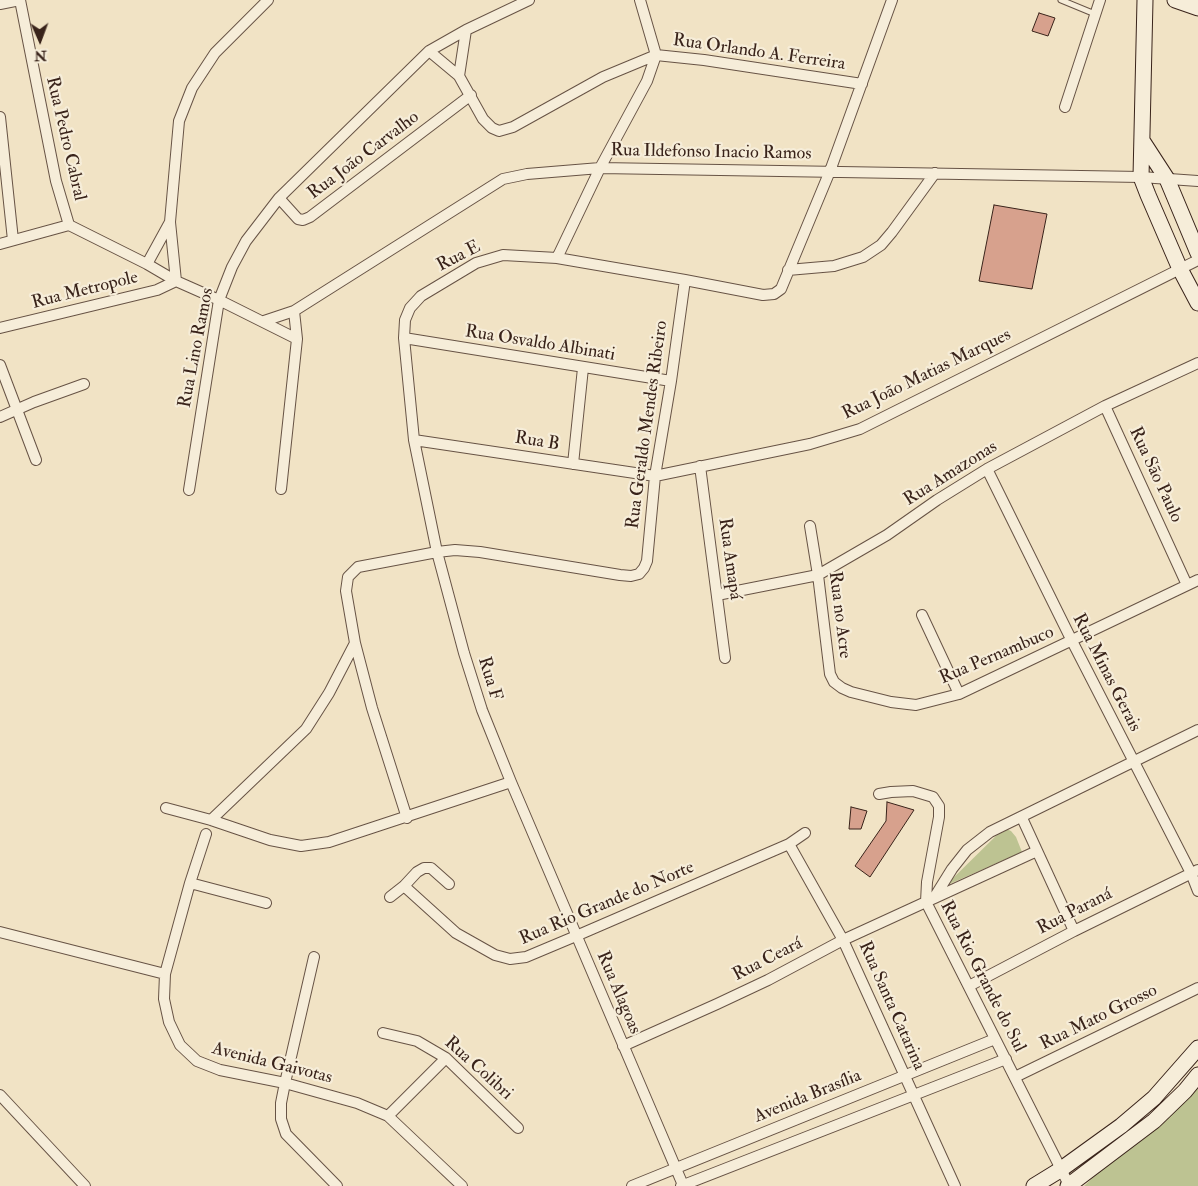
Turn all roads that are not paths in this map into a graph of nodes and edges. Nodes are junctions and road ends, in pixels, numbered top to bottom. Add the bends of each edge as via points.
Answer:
1 (20, 0) edge
2 (268, 0) edge
3 (529, 0) edge
4 (640, 0) edge
5 (892, 0) edge
6 (1061, 0) edge
7 (1100, 0) edge
8 (1145, 0) edge
9 (1175, 0) edge
10 (0, 4) edge
11 (1198, 8) edge
12 (1095, 14) junction
13 (466, 30) junction
14 (429, 51) junction
15 (656, 55) junction
16 (459, 76) junction
17 (862, 84) junction
18 (471, 95) junction
19 (1065, 108) dead end
20 (0, 117) edge
21 (1143, 142) junction
22 (600, 168) junction
23 (830, 171) junction
24 (935, 174) junction
25 (1141, 177) junction
26 (1167, 179) junction
27 (1198, 181) edge
28 (279, 198) junction
29 (170, 222) junction
30 (69, 226) junction
31 (13, 240) junction
32 (0, 244) edge
33 (1198, 254) edge
34 (557, 258) junction
35 (1198, 260) edge
36 (147, 264) junction
37 (1180, 269) junction
38 (788, 270) junction
39 (685, 280) junction
40 (176, 281) junction
41 (220, 300) junction
42 (1198, 303) edge
43 (294, 311) junction
44 (264, 321) junction
45 (0, 328) edge
46 (404, 338) junction
47 (297, 339) junction
48 (1198, 363) edge
49 (0, 365) edge
50 (583, 368) junction
51 (671, 381) junction
52 (84, 384) dead end
53 (1105, 406) junction
54 (17, 409) junction
55 (0, 417) edge
56 (414, 440) junction
57 (36, 460) dead end
58 (573, 464) junction
59 (700, 466) junction
60 (987, 469) junction
61 (655, 476) junction
62 (281, 489) dead end
63 (189, 490) dead end
64 (810, 526) dead end
65 (438, 552) junction
66 (818, 576) junction
67 (1198, 580) edge
68 (1188, 585) junction
69 (717, 595) junction
70 (922, 616) dead end
71 (1072, 641) junction
72 (355, 643) junction
73 (725, 658) dead end
74 (959, 694) junction
75 (916, 705) joint
76 (1198, 730) edge
77 (1134, 763) junction
78 (510, 782) junction
79 (879, 794) dead end
80 (166, 808) dead end
81 (524, 812) joint
82 (406, 818) junction
83 (1022, 818) junction
84 (211, 820) junction
85 (805, 833) dead end
86 (206, 834) dead end
87 (789, 844) junction
88 (1037, 851) junction
89 (1194, 872) edge
90 (190, 883) junction
91 (449, 884) dead end
92 (404, 886) junction
93 (1198, 891) edge
94 (390, 897) dead end
95 (930, 900) junction
96 (266, 903) dead end
97 (1074, 931) junction
98 (0, 932) edge
99 (576, 936) junction
100 (843, 940) junction
101 (314, 957) dead end
102 (165, 974) junction
103 (969, 986) junction
104 (1198, 988) edge
105 (383, 1033) dead end
106 (996, 1039) junction
107 (623, 1046) junction
108 (1198, 1048) edge
109 (446, 1058) junction
110 (1006, 1059) junction
111 (1198, 1075) edge
112 (904, 1076) junction
113 (1015, 1077) junction
114 (285, 1083) junction
115 (0, 1095) edge
116 (913, 1095) junction
117 (4, 1104) edge
118 (388, 1116) junction
119 (518, 1128) dead end
120 (676, 1168) junction
121 (1060, 1170) junction
122 (86, 1186) edge
123 (337, 1186) edge
124 (462, 1186) edge
125 (632, 1186) edge
126 (682, 1186) edge
127 (955, 1186) edge
128 (1034, 1186) edge
129 (1069, 1186) edge

1 - 10 street
1 - 30 street, Rua Pedro Cabral via 56,181
2 - 29 street via 215,53 192,88 179,121
3 - 13 street, Rua Lino Ramos
4 - 15 street
5 - 17 street
6 - 12 lane
7 - 12 street
8 - 21 street
9 - 11 street
12 - 19 street
13 - 14 street, Rua Lino Ramos
13 - 16 street
14 - 16 street, Rua Orlando A. Ferreira
14 - 28 street, Rua Lino Ramos
15 - 17 street, Rua Orlando A. Ferreira
15 - 18 street, Rua Orlando A. Ferreira via 603,77 513,127 499,131 484,119
15 - 22 street via 646,81
16 - 18 street, Rua Orlando A. Ferreira
17 - 23 street
18 - 28 street, Rua João Carvalho via 310,217 298,219
20 - 31 street
21 - 25 street
21 - 26 street
22 - 23 street, Rua Ildefonso Inacio Ramos
22 - 34 street
22 - 43 street, Rua Ildefonso Inacio Ramos via 545,171 503,179
23 - 24 street, Rua Ildefonso Inacio Ramos
23 - 38 street
24 - 25 street, Rua Ildefonso Inacio Ramos
24 - 38 street via 881,245 863,257 834,266
25 - 26 street, Rua Ildefonso Inacio Ramos
25 - 37 street
26 - 27 street, Rua Ildefonso Inacio Ramos
26 - 33 street
28 - 41 street, Rua Lino Ramos via 246,241
29 - 36 street
29 - 40 street
30 - 31 street
30 - 36 street
31 - 32 street
34 - 39 street, Rua E
34 - 46 street, Rua E via 503,255 476,263 421,296 405,320
35 - 37 street, Rua João Matias Marques
36 - 40 street
37 - 42 street
37 - 59 street, Rua João Matias Marques via 860,429 810,444
38 - 39 street, Rua E via 782,289 774,294 762,295
39 - 51 street, Rua Geraldo Mendes Ribeiro
40 - 41 street
40 - 45 street, Rua Metropole via 157,290
41 - 44 street
41 - 63 street, Rua Lino Ramos
43 - 44 street, Rua Ildefonso Inacio Ramos
43 - 47 street
44 - 47 street
46 - 50 street, Rua Osvaldo Albinati
46 - 56 street, Rua E
47 - 62 street
48 - 53 street, Rua Amazonas
49 - 54 street
50 - 51 street, Rua Osvaldo Albinati
50 - 58 street
51 - 61 street, Rua Geraldo Mendes Ribeiro
52 - 54 street
53 - 60 street, Rua Amazonas
53 - 68 street, Rua São Paulo
54 - 55 street
54 - 57 street
56 - 58 street, Rua B
56 - 65 street, Rua E
58 - 61 street, Rua B
59 - 61 street, Rua João Matias Marques
59 - 69 street, Rua Amapá
60 - 66 street, Rua Amazonas
60 - 71 street, Rua Minas Gerais
61 - 65 street, Rua Geraldo Mendes Ribeiro via 647,560 639,574 620,575 480,552
64 - 66 street, Rua no Acre
65 - 72 street via 358,567 348,577 346,591
65 - 78 street, Rua F via 464,653
66 - 69 street, Rua Amazonas
66 - 75 street, Rua no Acre via 830,674 834,682 851,692
67 - 68 street, Rua Pernambuco
68 - 71 street, Rua Pernambuco
69 - 73 street, Rua Amapá
70 - 74 street
71 - 74 street, Rua Pernambuco
71 - 77 street, Rua Minas Gerais
72 - 82 street
72 - 84 street via 306,729
74 - 75 street, Rua Pernambuco
76 - 77 street
77 - 83 street
77 - 89 street, Rua Minas Gerais
78 - 81 street, Rua F
78 - 82 street
79 - 95 street, Rua Rio Grande do Sul via 913,791 933,797 939,806 927,882
80 - 84 street
81 - 99 street, Rua Alagoas
82 - 84 street via 329,842 301,846 270,840
83 - 88 street
83 - 95 street via 990,832 967,850
85 - 87 street, Rua Rio Grande do Norte
86 - 90 street, Avenida Gaivotas
87 - 99 street, Rua Rio Grande do Norte
87 - 100 street, Rua Santa Catarina
88 - 95 street, Rua Ceará
88 - 97 street
89 - 93 street, Rua Minas Gerais
89 - 97 street, Rua Paraná
90 - 96 street
90 - 102 street, Avenida Gaivotas
91 - 92 street via 431,868 424,868
92 - 94 street
92 - 99 street, Rua Rio Grande do Norte via 456,933 495,955 510,959 526,957
95 - 100 street, Rua Ceará
95 - 103 street, Rua Rio Grande do Sul
97 - 103 street, Rua Paraná
98 - 102 street
99 - 107 street, Rua Alagoas
100 - 107 street, Rua Ceará via 717,1004
100 - 112 street, Rua Santa Catarina
101 - 114 street
102 - 114 street, Avenida Gaivotas via 164,999 169,1022 180,1045 197,1061 220,1070
103 - 106 street, Rua Rio Grande do Sul
104 - 113 street, Rua Mato Grosso
105 - 109 street, Rua Colibri via 417,1041
106 - 110 street, Rua Rio Grande do Sul
106 - 112 street, Avenida Brasília
107 - 120 street, Rua Alagoas
108 - 121 street via 1154,1098
109 - 118 street
109 - 119 street, Rua Colibri
110 - 113 street, Rua Rio Grande do Sul
110 - 116 street, Avenida Brasília
111 - 129 street via 1154,1121
112 - 116 street, Rua Santa Catarina
112 - 120 street, Avenida Brasília
113 - 121 street, Rua Rio Grande do Sul
114 - 118 street, Avenida Gaivotas via 357,1103
114 - 123 street via 281,1119 286,1134
115 - 117 street
116 - 126 street, Avenida Brasília
116 - 127 street, Rua Santa Catarina
117 - 122 street
118 - 124 street, Avenida Gaivotas
120 - 125 street, Avenida Brasília
120 - 126 street, Rua Alagoas
121 - 128 street
121 - 129 street, Rua Rio Grande do Sul

